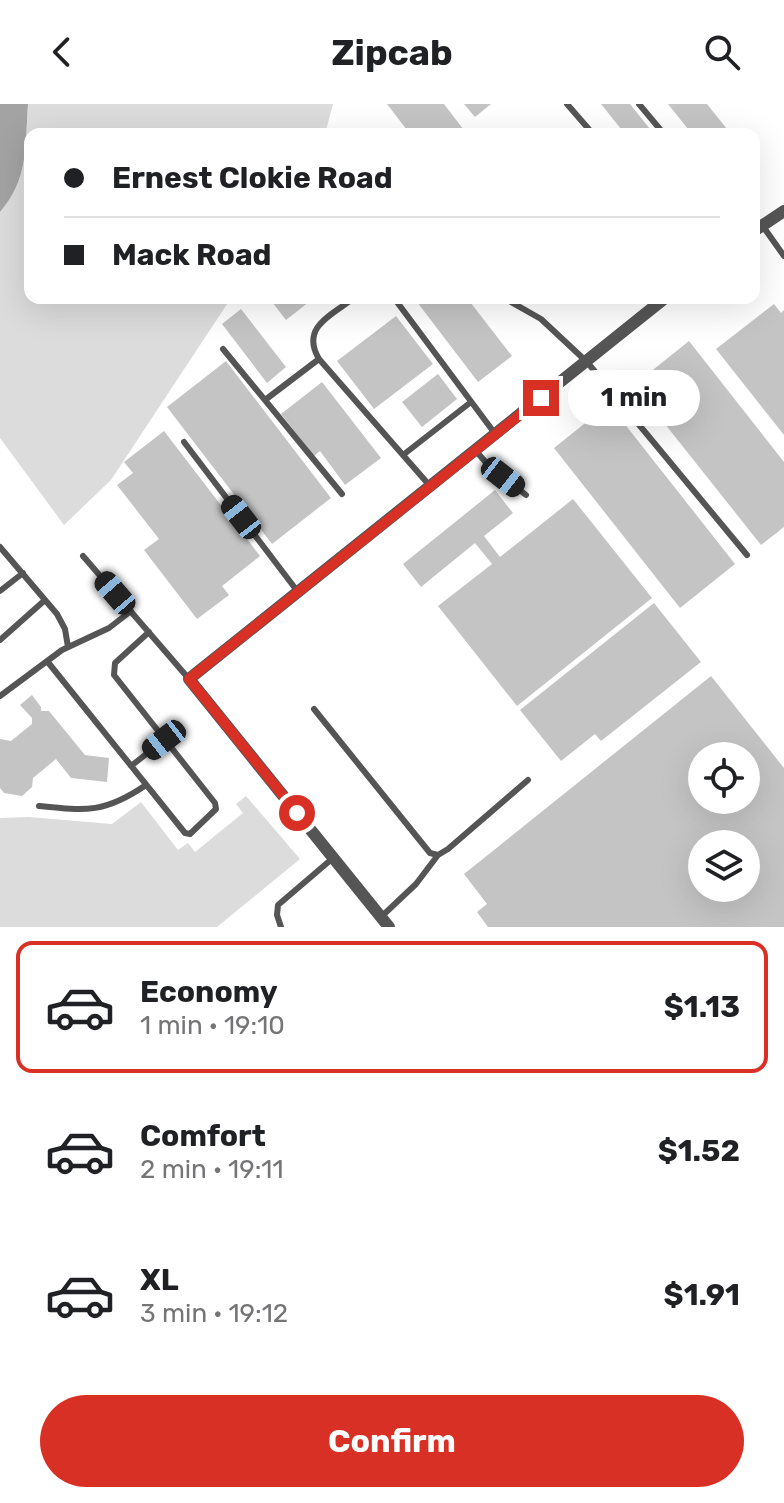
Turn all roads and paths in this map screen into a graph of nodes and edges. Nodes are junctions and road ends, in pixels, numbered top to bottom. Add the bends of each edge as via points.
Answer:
1 (567, 104) edge
2 (639, 104) edge
3 (588, 128) edge
4 (659, 128) edge
5 (784, 211) edge
6 (760, 227) edge
7 (760, 230) edge
8 (784, 256) edge
9 (346, 304) edge
10 (398, 304) edge
11 (515, 304) edge
12 (658, 304) edge
13 (223, 349) dead end
14 (319, 359) junction
15 (587, 362) junction
16 (265, 400) junction
17 (471, 402) junction
18 (496, 435) junction
19 (184, 442) dead end
20 (476, 451) junction
21 (403, 455) junction
22 (430, 486) junction
23 (342, 494) dead end
24 (526, 495) dead end
25 (0, 547) edge
26 (747, 555) dead end
27 (83, 556) dead end
28 (23, 573) junction
29 (0, 591) edge
30 (298, 592) junction
31 (45, 600) junction
32 (131, 611) junction
33 (149, 632) junction
34 (0, 640) edge
35 (68, 647) junction
36 (47, 661) junction
37 (189, 679) junction
38 (0, 696) edge
39 (314, 709) dead end
40 (164, 740) junction
41 (131, 766) junction
42 (528, 780) dead end
43 (146, 785) junction
44 (39, 806) dead end
45 (438, 855) junction
46 (333, 858) junction
47 (385, 922) edge
48 (281, 927) edge

1 - 3 lane
2 - 4 lane
5 - 6 street
7 - 8 lane
9 - 14 lane via 316,327 313,349
10 - 17 lane
11 - 15 lane via 541,319
12 - 15 street
13 - 16 lane
14 - 16 lane
14 - 21 lane
15 - 18 street
15 - 26 lane
16 - 23 lane
17 - 18 lane
17 - 21 lane
18 - 20 street
19 - 30 lane
20 - 22 street
20 - 24 lane
21 - 22 lane
22 - 30 street
25 - 28 lane
27 - 32 lane
28 - 29 lane
28 - 31 lane
30 - 37 street
31 - 34 lane
31 - 35 lane via 62,621
32 - 33 lane
32 - 35 lane
33 - 37 lane
33 - 40 lane via 115,663 114,675
35 - 36 lane
36 - 38 lane
36 - 41 lane
37 - 46 street
39 - 45 lane via 423,847
40 - 41 lane
40 - 43 lane via 216,809 185,833
41 - 43 lane
42 - 45 lane
43 - 44 lane via 105,807
45 - 47 lane
46 - 47 street
46 - 48 lane via 278,905

